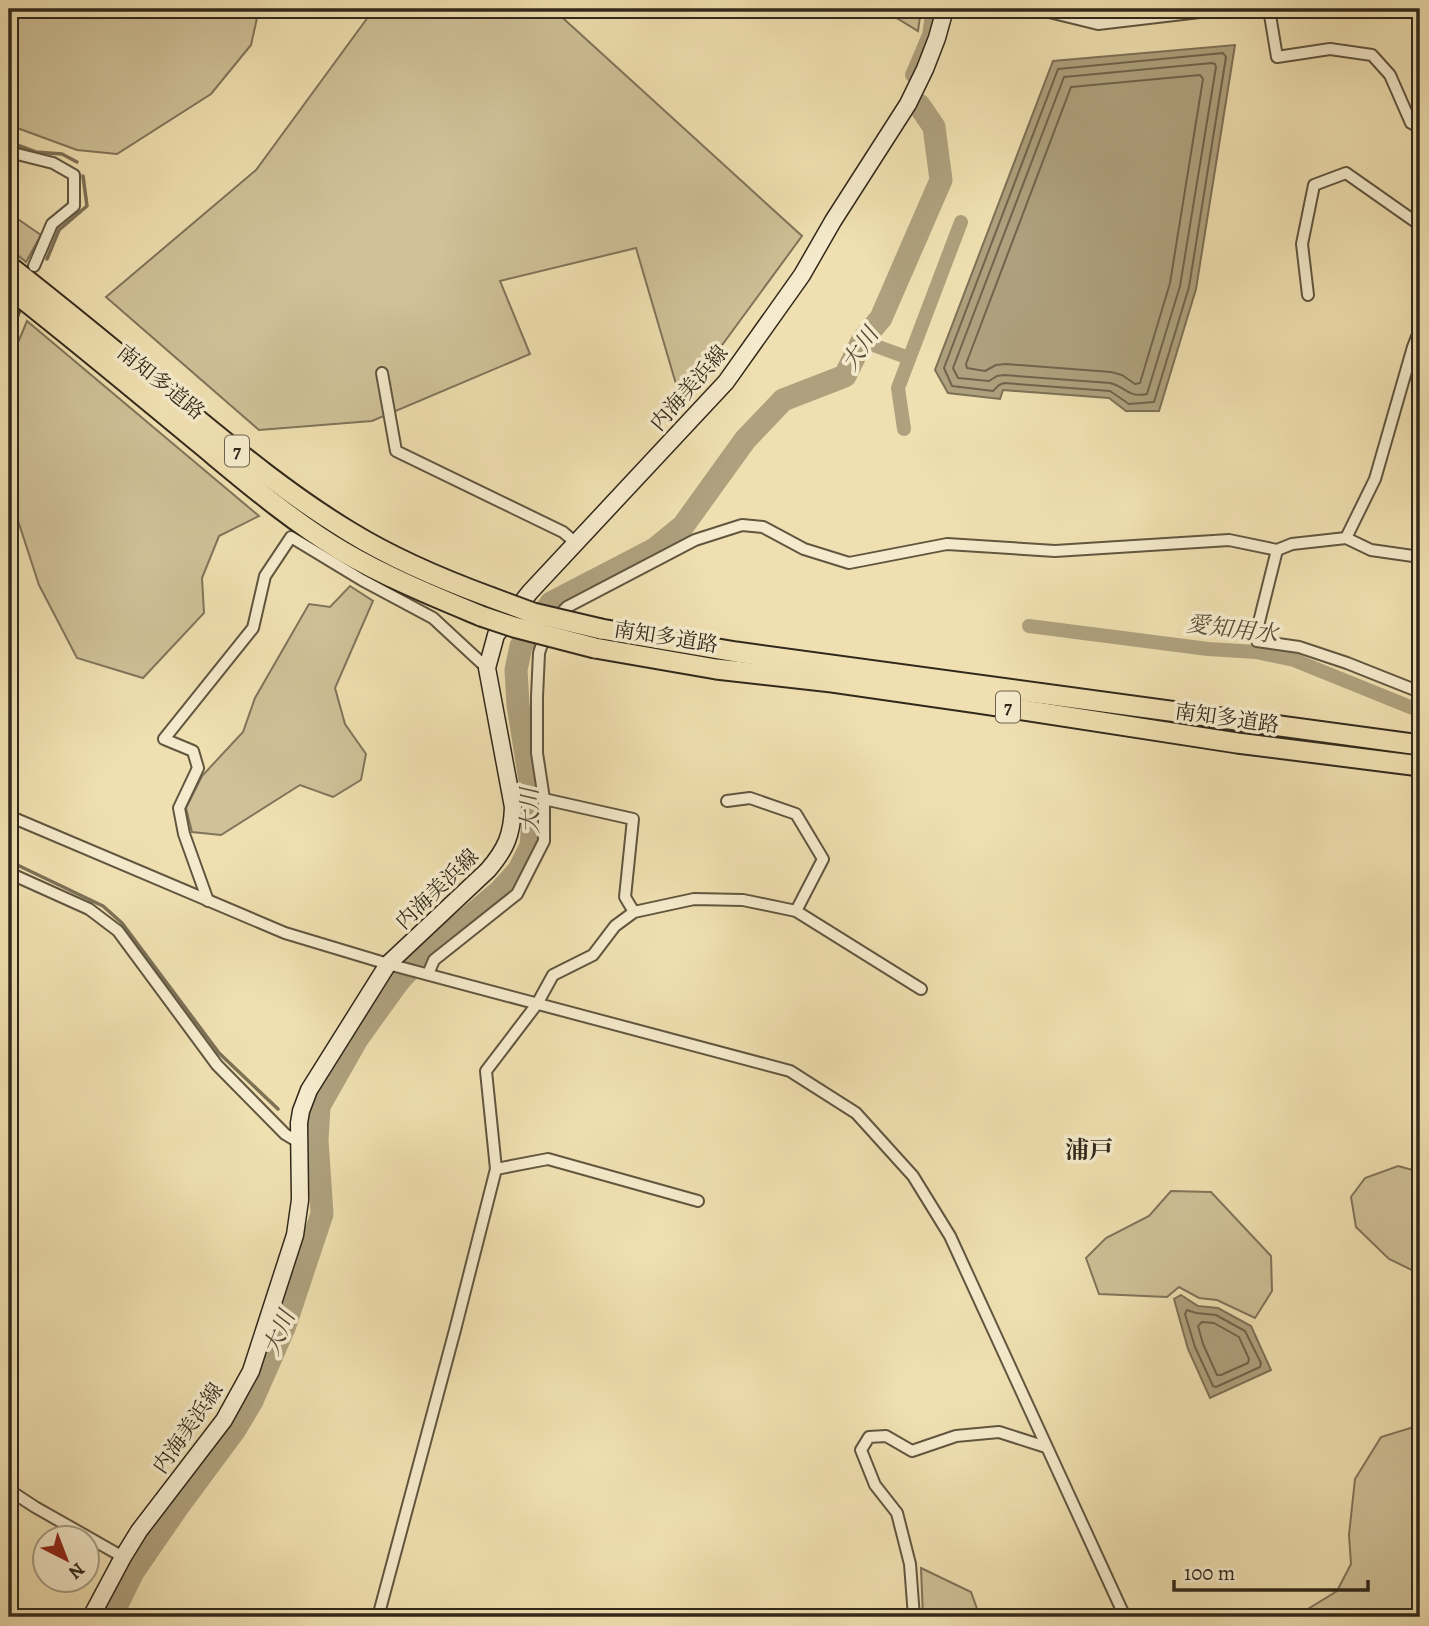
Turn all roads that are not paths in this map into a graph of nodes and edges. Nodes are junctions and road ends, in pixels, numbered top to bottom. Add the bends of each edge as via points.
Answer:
1 (945, 9) edge
2 (1048, 9) edge
3 (1225, 9) edge
4 (1269, 9) edge
5 (1420, 128) edge
6 (9, 152) edge
7 (1420, 225) edge
8 (9, 266) edge
9 (34, 266) dead end
10 (9, 288) edge
11 (1308, 295) dead end
12 (15, 311) dead end
13 (9, 324) edge
14 (1420, 330) edge
15 (383, 373) dead end
16 (1346, 538) junction
17 (576, 543) junction
18 (1277, 550) junction
19 (1420, 557) edge
20 (598, 639) junction
21 (487, 668) junction
22 (1420, 692) edge
23 (1420, 745) edge
24 (1420, 766) edge
25 (544, 799) junction
26 (727, 802) dead end
27 (9, 816) edge
28 (9, 873) edge
29 (208, 901) junction
30 (796, 911) junction
31 (634, 912) junction
32 (394, 965) junction
33 (424, 973) junction
34 (921, 989) dead end
35 (537, 1004) junction
36 (300, 1143) junction
37 (496, 1169) junction
38 (698, 1201) dead end
39 (1046, 1447) junction
40 (9, 1490) edge
41 (122, 1557) junction
42 (91, 1617) edge
43 (378, 1617) edge
44 (914, 1617) edge
45 (1125, 1617) edge

1 - 17 main road, 内海美浜線 via 908,104 794,286 726,382
2 - 3 street via 1098,24
4 - 5 street via 1277,57 1330,49 1372,55 1390,75 1411,122
6 - 9 street via 53,163 74,175 74,206 52,224
7 - 11 street via 1346,173 1314,185 1302,244
8 - 20 highway, 南知多道路 / 7, bridge via 244,458 351,533 448,581
10 - 20 highway, 南知多道路 / 7, bridge via 242,478 340,550 389,576 514,627
12 - 13 street
14 - 16 street via 1375,479
15 - 17 street via 396,452 563,532
16 - 18 street
16 - 19 street via 1371,550
17 - 21 main road, 内海美浜線 via 496,635
18 - 22 street via 1257,642 1299,647
18 - 25 street via 1229,540 1055,551 947,544 849,563 804,549 763,527 742,525 695,540 567,607 548,626 538,653 537,753
20 - 23 highway, 南知多道路 / 7 via 736,652
20 - 24 highway, 南知多道路 / 7 via 716,669
21 - 29 street via 433,618 291,537 265,576 253,628 164,739 193,751 198,768 178,808
21 - 32 main road, 内海美浜線 via 513,807 507,844 488,870
25 - 31 street via 633,819 625,897
25 - 33 street via 544,841 517,894
26 - 30 street via 750,798 796,814 823,859
27 - 29 street
28 - 36 street via 89,909 118,931 218,1065 285,1134
29 - 32 street via 285,933
30 - 31 street via 743,900 694,898
30 - 34 street
31 - 35 street via 615,926 593,955 553,975
32 - 33 street
32 - 36 main road, 内海美浜線 via 309,1090 301,1111
33 - 35 street
35 - 37 street via 486,1071
35 - 39 street via 790,1072 856,1113 913,1176 937,1212
36 - 41 main road, 内海美浜線 via 295,1235 251,1371 224,1420
37 - 38 street via 548,1158
37 - 43 street
39 - 44 street via 999,1432 956,1436 912,1451 886,1436 869,1437 861,1450 875,1485 897,1513 909,1564
39 - 45 street
40 - 41 street
41 - 42 main road, 内海美浜線

